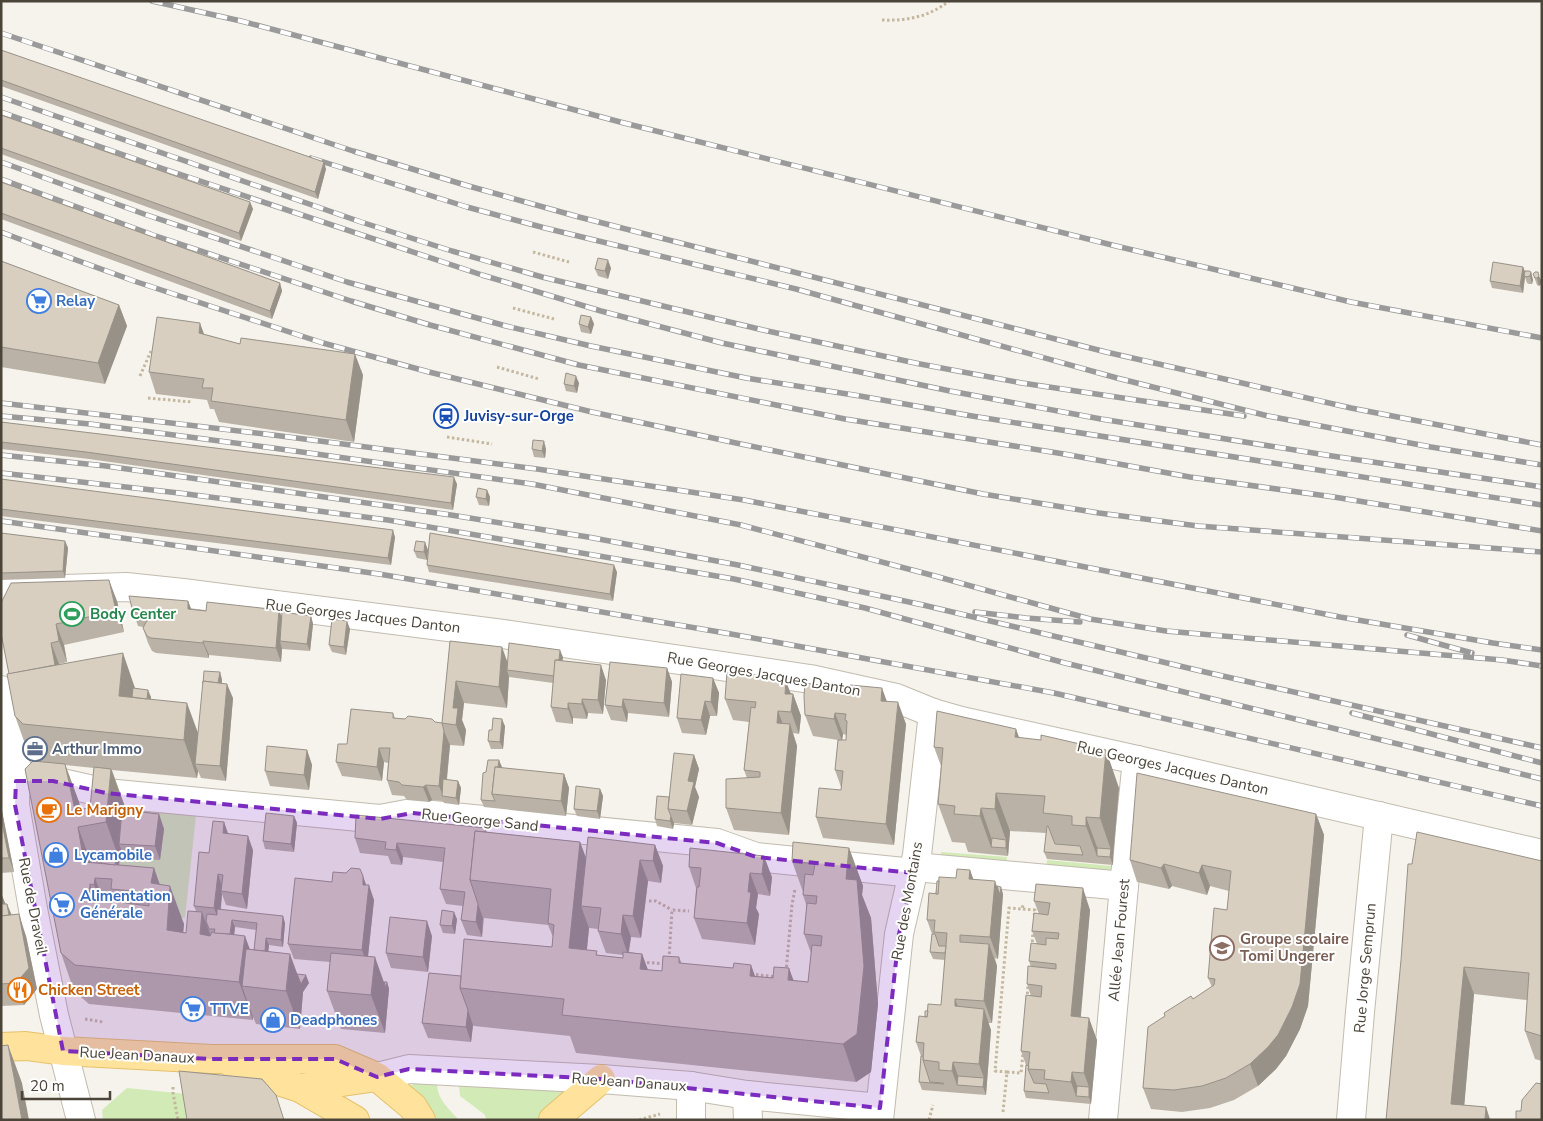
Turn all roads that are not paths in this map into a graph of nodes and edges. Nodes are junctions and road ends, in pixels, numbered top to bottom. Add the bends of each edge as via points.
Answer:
1 (1, 591) edge
2 (1, 690) edge
3 (933, 713) junction
4 (1137, 760) junction
5 (16, 781) junction
6 (1379, 816) junction
7 (1542, 854) edge
8 (914, 870) junction
9 (1124, 886) junction
10 (1, 1047) edge
11 (63, 1051) junction
12 (212, 1059) junction
13 (377, 1077) junction
14 (601, 1079) junction
15 (691, 1086) junction
16 (300, 1088) junction
17 (747, 1107) edge
18 (332, 1113) edge
19 (879, 1114) edge
20 (80, 1120) edge
21 (355, 1120) edge
22 (422, 1120) edge
23 (553, 1120) edge
24 (691, 1120) edge
25 (1103, 1120) edge
26 (1351, 1120) edge

1 - 3 street, Rue Georges Jacques Danton via 126,587 503,634 810,679 896,698
2 - 5 street, Rue de Draveil via 16,765
3 - 4 street, Rue Georges Jacques Danton
3 - 8 street, Rue des Montains
4 - 6 street, Rue Georges Jacques Danton
4 - 9 street, Allée Jean Fourest
5 - 8 street, Rue George Sand via 53,781 106,793 380,819 412,813 718,843 756,857
5 - 11 street, Rue de Draveil via 15,805 33,909
6 - 7 street, Rue Georges Jacques Danton
6 - 26 street, Rue Jorge Semprun
8 - 9 street, Rue George Sand
8 - 19 street, Rue des Montains via 899,934
9 - 25 street, Allée Jean Fourest
10 - 11 main road, Rue Jean Danaux via 26,1046
11 - 12 main road, Rue Jean Danaux
11 - 20 street, Rue de Draveil
12 - 13 main road, Rue Jean Danaux via 335,1059
12 - 16 main road, Rue Jean Danaux
13 - 14 street, Rue Jean Danaux via 409,1069
13 - 16 main road
13 - 22 main road, Rue Jean Danaux via 413,1107
14 - 15 street, Rue Jean Danaux
14 - 23 main road
15 - 17 street, Rue Jean Danaux
15 - 24 street
16 - 18 main road, Rue Jean Danaux
17 - 19 street, Rue Jean Danaux
18 - 21 main road, Rue Jean Danaux

